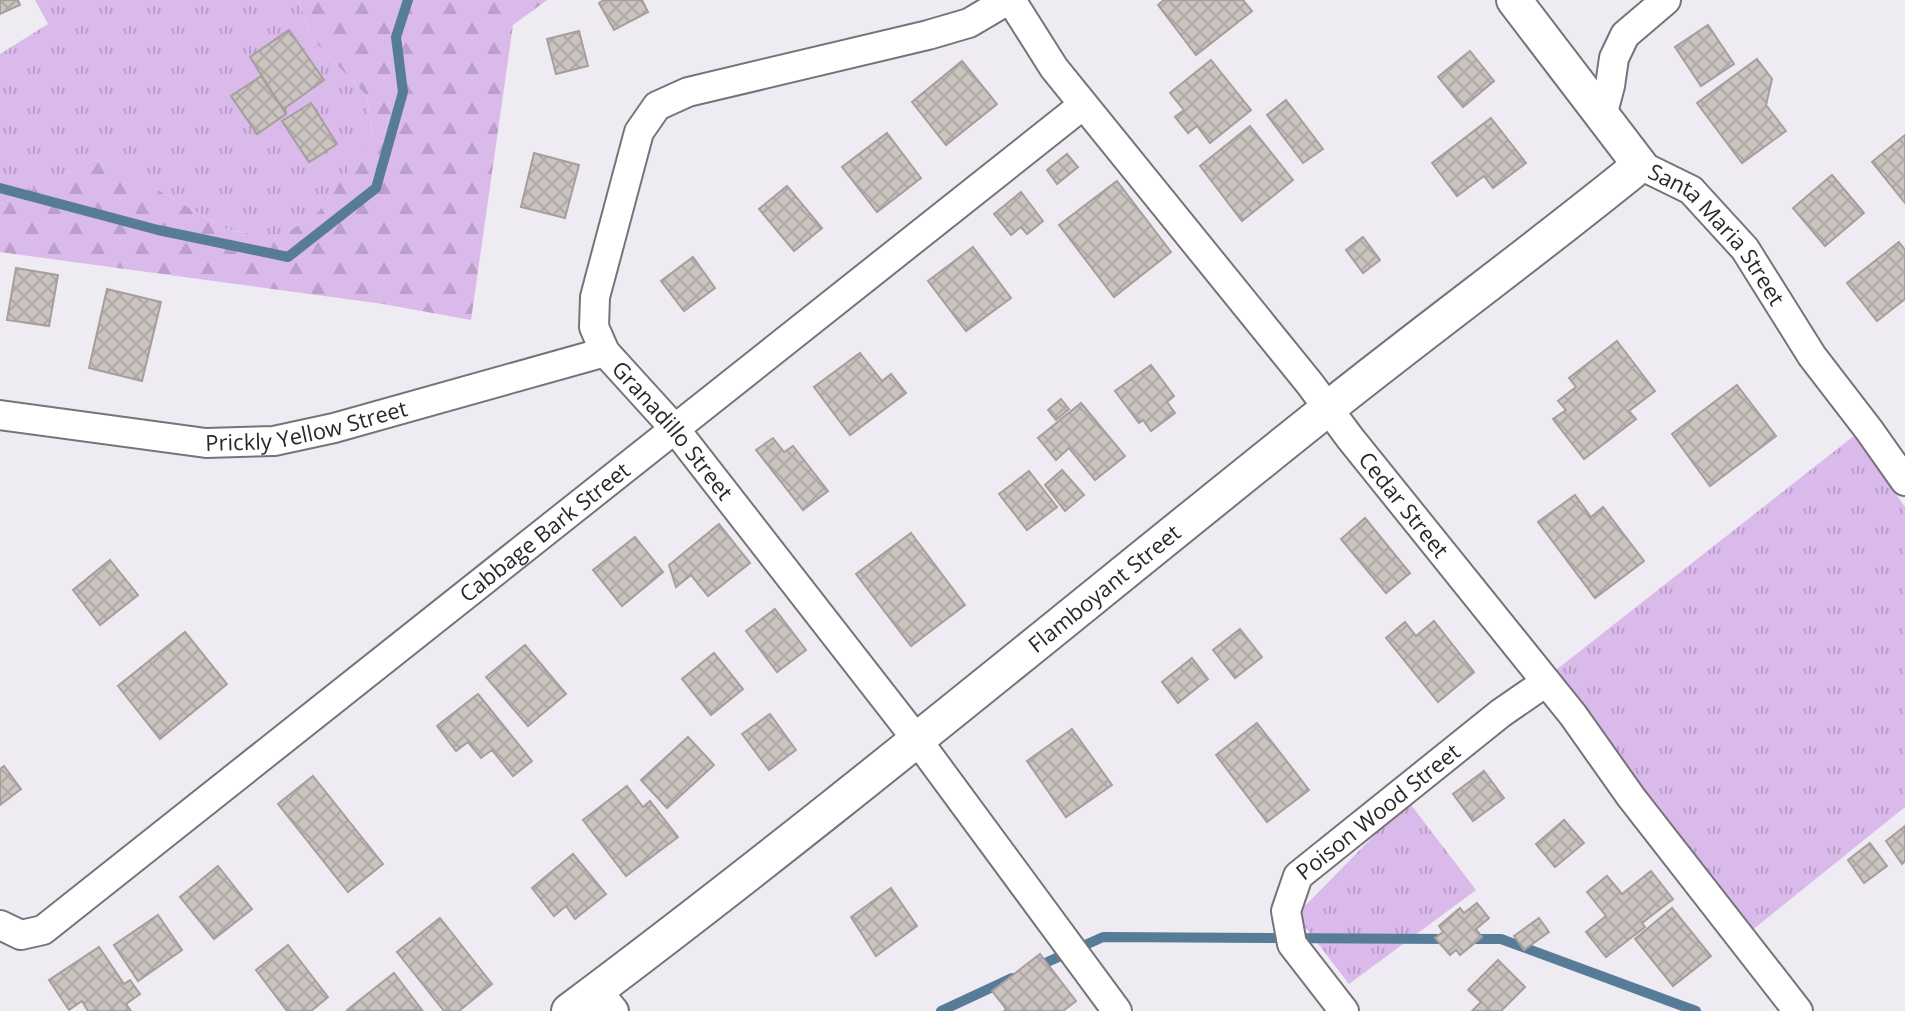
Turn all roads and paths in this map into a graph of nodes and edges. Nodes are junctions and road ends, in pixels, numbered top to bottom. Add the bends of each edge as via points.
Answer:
1 (1009, 0) edge
2 (1514, 0) edge
3 (1666, 0) edge
4 (1083, 105) junction
5 (1602, 116) junction
6 (1640, 165) junction
7 (605, 352) junction
8 (1328, 408) junction
9 (0, 415) edge
10 (675, 429) junction
11 (1905, 481) edge
12 (1546, 682) junction
13 (918, 741) junction
14 (0, 925) edge
15 (606, 1000) edge
16 (569, 1011) edge
17 (1117, 1011) edge
18 (1344, 1011) edge
19 (1798, 1011) edge

1 - 4 street, Cedar Street
1 - 7 street, Granadillo Street via 969,23 688,92 657,106 639,132 595,297 594,327
2 - 5 street, Santa Maria Street
3 - 5 street via 1625,35 1614,58
4 - 8 street, Cedar Street
4 - 10 street, Cabbage Bark Street
5 - 6 street, Santa Maria Street
6 - 8 street, Flamboyant Street
6 - 11 street, Santa Maria Street via 1691,190 1745,249 1812,356
7 - 9 street, Prickly Yellow Street via 274,441 206,443
7 - 10 street, Granadillo Street
8 - 12 street, Cedar Street
8 - 13 street, Flamboyant Street
10 - 13 street, Granadillo Street
10 - 14 street, Cabbage Bark Street via 43,930 21,935
12 - 18 street, Poison Wood Street via 1298,876 1286,911 1292,944
12 - 19 street, Cedar Street
13 - 15 street, Flamboyant Street via 715,901
13 - 17 street, Granadillo Street
15 - 16 street, Flamboyant Street

